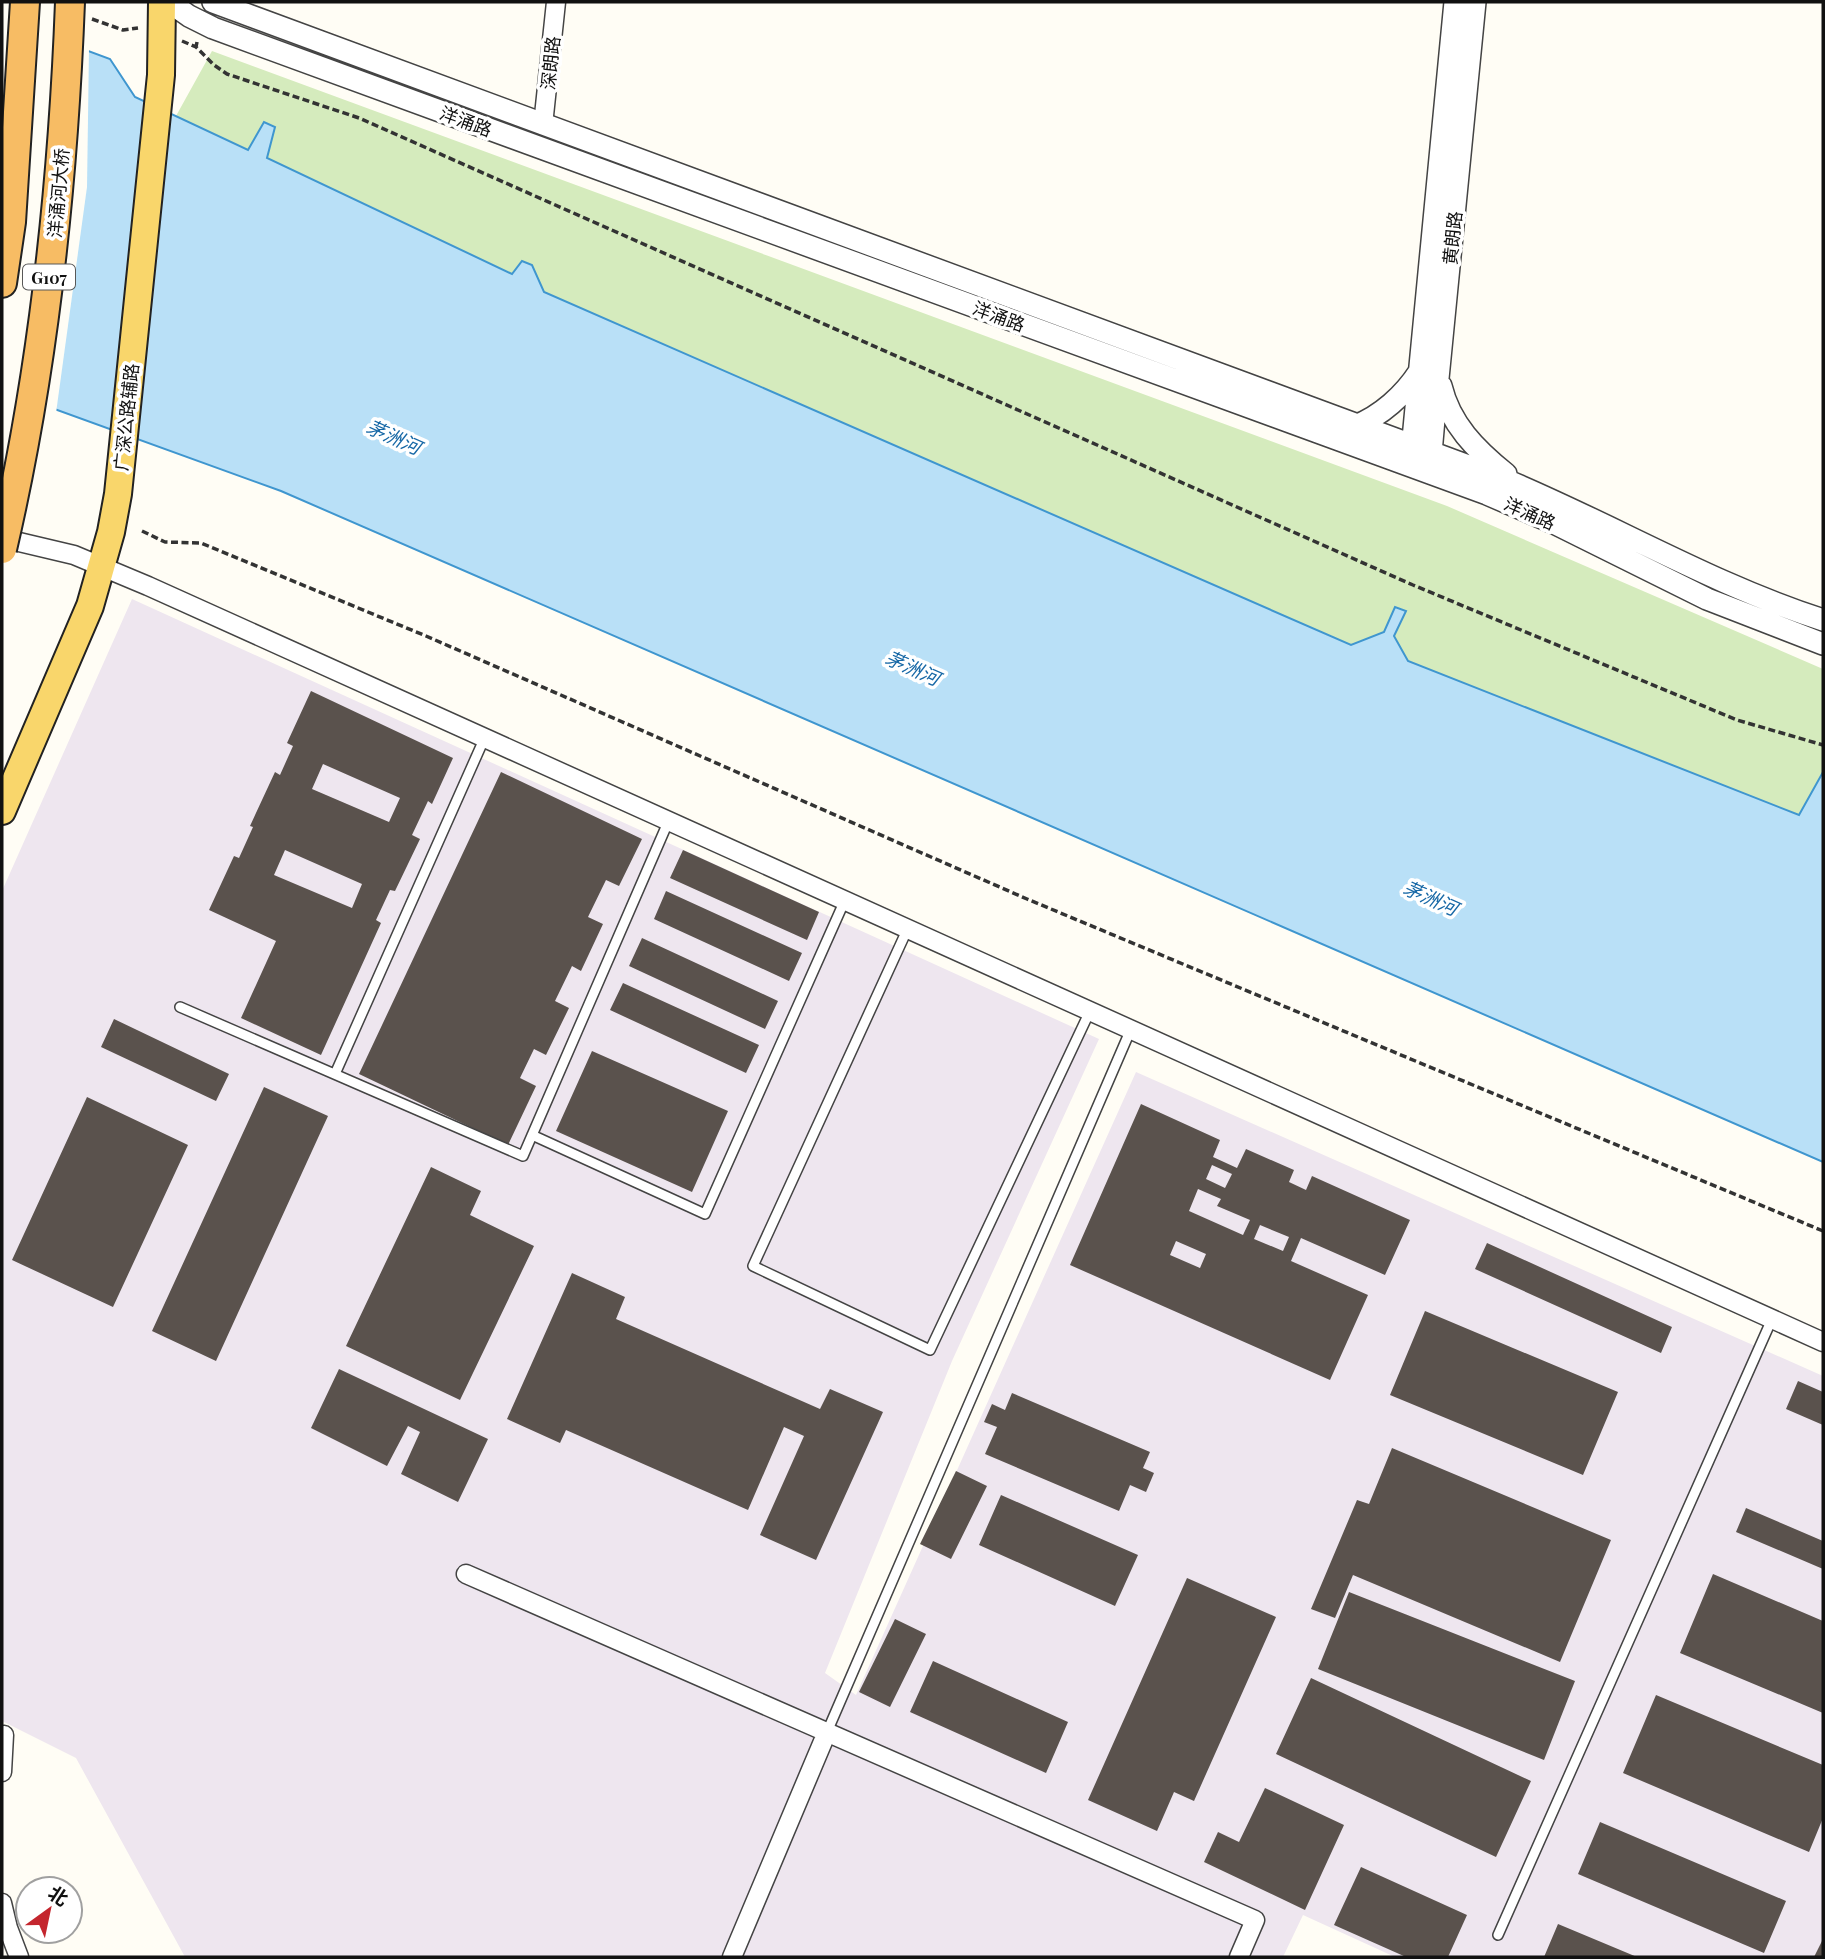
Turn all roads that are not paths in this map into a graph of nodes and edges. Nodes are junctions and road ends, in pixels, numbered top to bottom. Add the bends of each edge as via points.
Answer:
1 (25, 2) edge
2 (162, 2) edge
3 (169, 2) edge
4 (213, 2) edge
5 (556, 2) edge
6 (1455, 2) edge
7 (1475, 2) edge
8 (78, 9) edge
9 (543, 125) junction
10 (2, 283) edge
11 (1429, 374) junction
12 (1355, 426) junction
13 (1418, 459) junction
14 (1531, 490) junction
15 (2, 538) edge
16 (2, 549) edge
17 (102, 566) junction
18 (1823, 620) edge
19 (1823, 645) edge
20 (485, 737) junction
21 (2, 811) edge
22 (669, 820) junction
23 (845, 900) junction
24 (908, 928) junction
25 (180, 1007) dead end
26 (1090, 1010) junction
27 (1130, 1029) junction
28 (335, 1074) junction
29 (532, 1135) junction
30 (1772, 1319) junction
31 (1823, 1342) edge
32 (466, 1574) dead end
33 (827, 1732) junction
34 (4, 1735) dead end
35 (2, 1772) edge
36 (2, 1903) edge
37 (1498, 1935) dead end
38 (19, 1957) edge
39 (732, 1957) edge
40 (1239, 1957) edge

1 - 10 highway, G107 via 11,222
2 - 17 main road, 广深公路辅路 via 161,75 118,494
3 - 13 street, 洋涌路 via 201,22
4 - 9 street, 洋涌路
5 - 9 street, 深朗路
6 - 11 street, 黄朗路
7 - 11 street, 黄朗路
8 - 16 highway, 洋涌河大桥 / G107, bridge via 46,308
9 - 12 street, 洋涌路
11 - 12 street
11 - 13 street, 黄朗路
11 - 14 street via 1470,442
12 - 13 street, 洋涌路
13 - 14 street, 洋涌路
13 - 19 street, 洋涌路 via 1707,599
14 - 18 street, 洋涌路 via 1726,582
15 - 17 street
17 - 20 street
17 - 21 main road, 广深公路辅路 via 90,606
20 - 22 street
20 - 28 lane
22 - 23 street
22 - 29 lane
23 - 24 street
23 - 29 lane via 705,1214
24 - 26 street
24 - 26 lane via 753,1266 930,1350
25 - 28 lane
26 - 27 street
27 - 30 street
27 - 33 lane
28 - 29 lane via 523,1156
30 - 31 street
30 - 37 lane
32 - 33 street
33 - 39 street
33 - 40 street via 1255,1920
34 - 35 street
36 - 38 street

